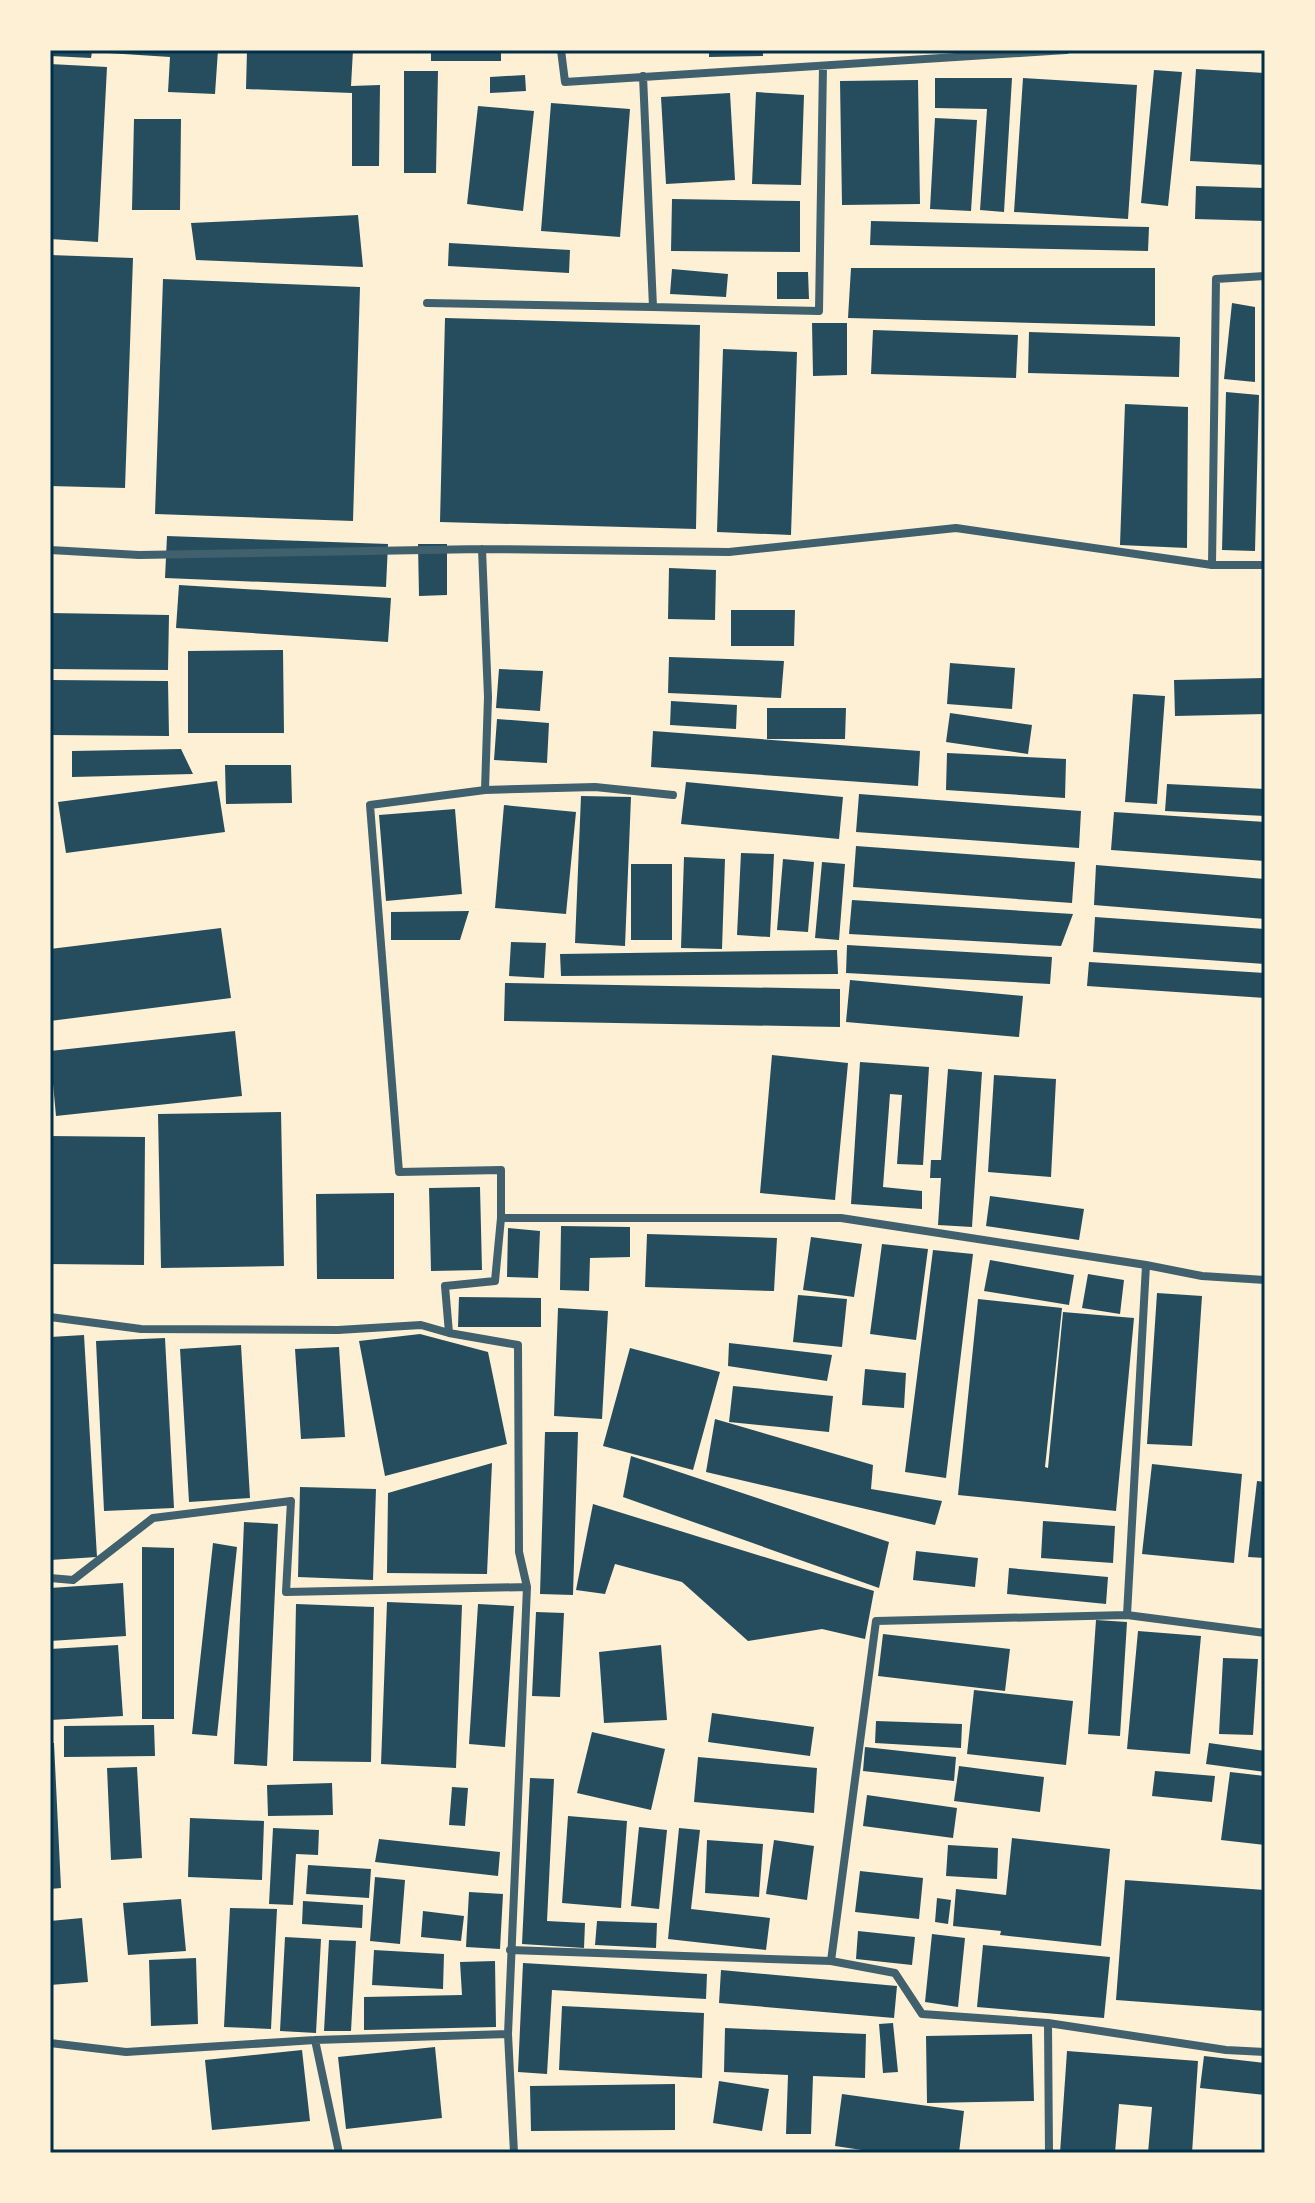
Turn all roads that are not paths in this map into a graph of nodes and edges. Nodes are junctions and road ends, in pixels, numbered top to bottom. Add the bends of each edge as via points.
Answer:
1 (561, 50) edge
2 (1066, 50) edge
3 (823, 66) junction
4 (643, 76) junction
5 (1265, 276) edge
6 (427, 303) dead end
7 (653, 307) junction
8 (482, 549) junction
9 (50, 550) edge
10 (1212, 565) junction
11 (1265, 565) edge
12 (485, 790) junction
13 (673, 795) dead end
14 (501, 1218) junction
15 (1146, 1265) junction
16 (1265, 1280) edge
17 (50, 1317) edge
18 (449, 1333) junction
19 (50, 1578) edge
20 (527, 1587) junction
21 (1127, 1615) junction
22 (1265, 1633) edge
23 (510, 1950) junction
24 (831, 1961) junction
25 (1048, 2023) junction
26 (508, 2034) junction
27 (315, 2040) junction
28 (50, 2043) edge
29 (1265, 2052) edge
30 (339, 2153) edge
31 (514, 2153) edge
32 (1049, 2153) edge

1 - 4 street via 565,82
2 - 3 street
3 - 4 street
3 - 7 street via 819,311
4 - 7 street
5 - 10 street via 1216,279
6 - 7 street
8 - 9 street via 139,555
8 - 10 street via 729,552 956,528
8 - 12 street via 488,697
10 - 11 street
12 - 13 street via 595,787
12 - 14 street via 370,805 399,1172 501,1170
14 - 15 street via 841,1218
14 - 18 street via 495,1281 445,1286
15 - 16 street
15 - 21 street
17 - 18 street via 141,1329 421,1325
18 - 20 street via 518,1345 519,1552
19 - 20 street via 73,1580 153,1518 291,1501 286,1592
20 - 23 street
21 - 22 street
21 - 24 street via 876,1621
23 - 24 street
23 - 26 street
24 - 25 street via 895,1973 922,2014
25 - 29 street
25 - 32 street
26 - 27 street
26 - 31 street
27 - 28 street via 126,2052
27 - 30 street

